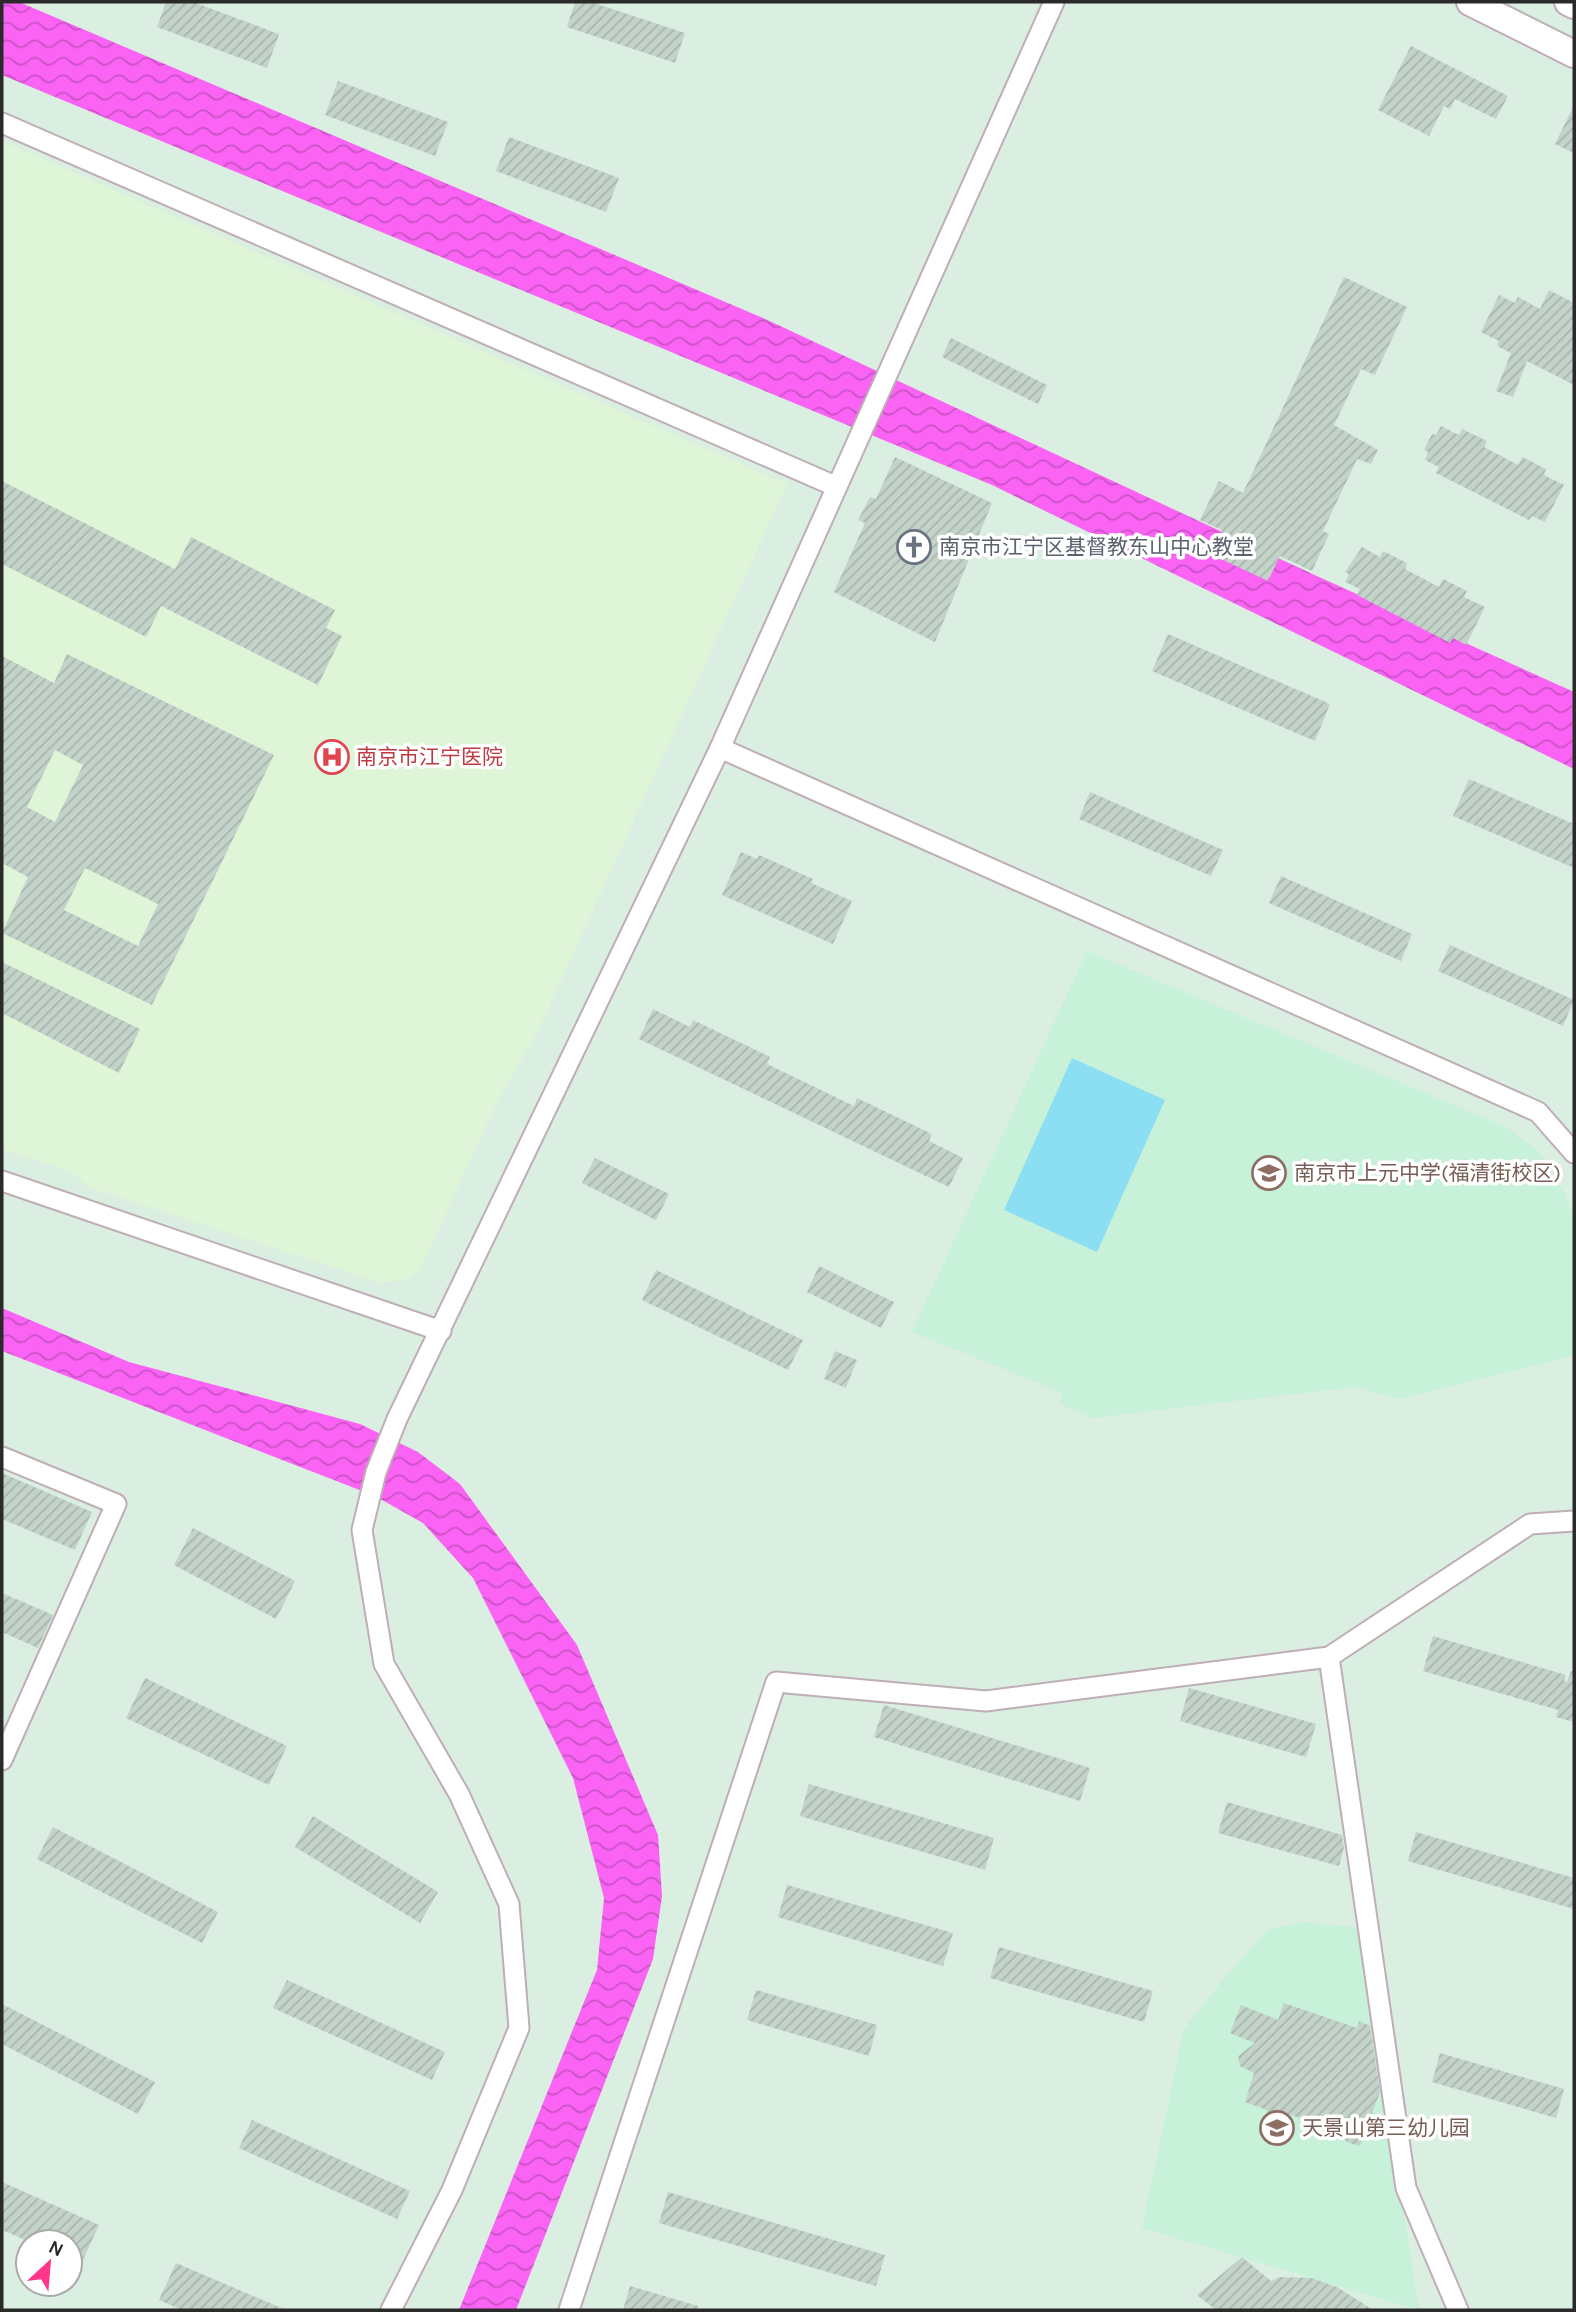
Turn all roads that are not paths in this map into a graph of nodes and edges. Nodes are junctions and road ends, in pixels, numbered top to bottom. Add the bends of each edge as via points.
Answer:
1 (1054, 2) edge
2 (1470, 2) edge
3 (1568, 2) edge
4 (1574, 5) edge
5 (1574, 54) edge
6 (2, 123) edge
7 (835, 486) junction
8 (720, 748) junction
9 (1574, 1153) edge
10 (2, 1181) edge
11 (441, 1331) junction
12 (2, 1457) edge
13 (1574, 1521) edge
14 (1329, 1657) junction
15 (2, 1760) edge
16 (391, 2310) edge
17 (569, 2310) edge
18 (1458, 2310) edge

1 - 7 street
2 - 5 main road
3 - 4 main road
6 - 7 street
7 - 8 street
8 - 9 street via 1538,1112
8 - 11 street
10 - 11 street
11 - 16 street via 397,1419 376,1472 362,1530 384,1664 459,1794 509,1904 519,2028 452,2190
12 - 15 street via 116,1504
13 - 14 street via 1530,1524
14 - 17 street via 986,1701 776,1682
14 - 18 street via 1406,2188

